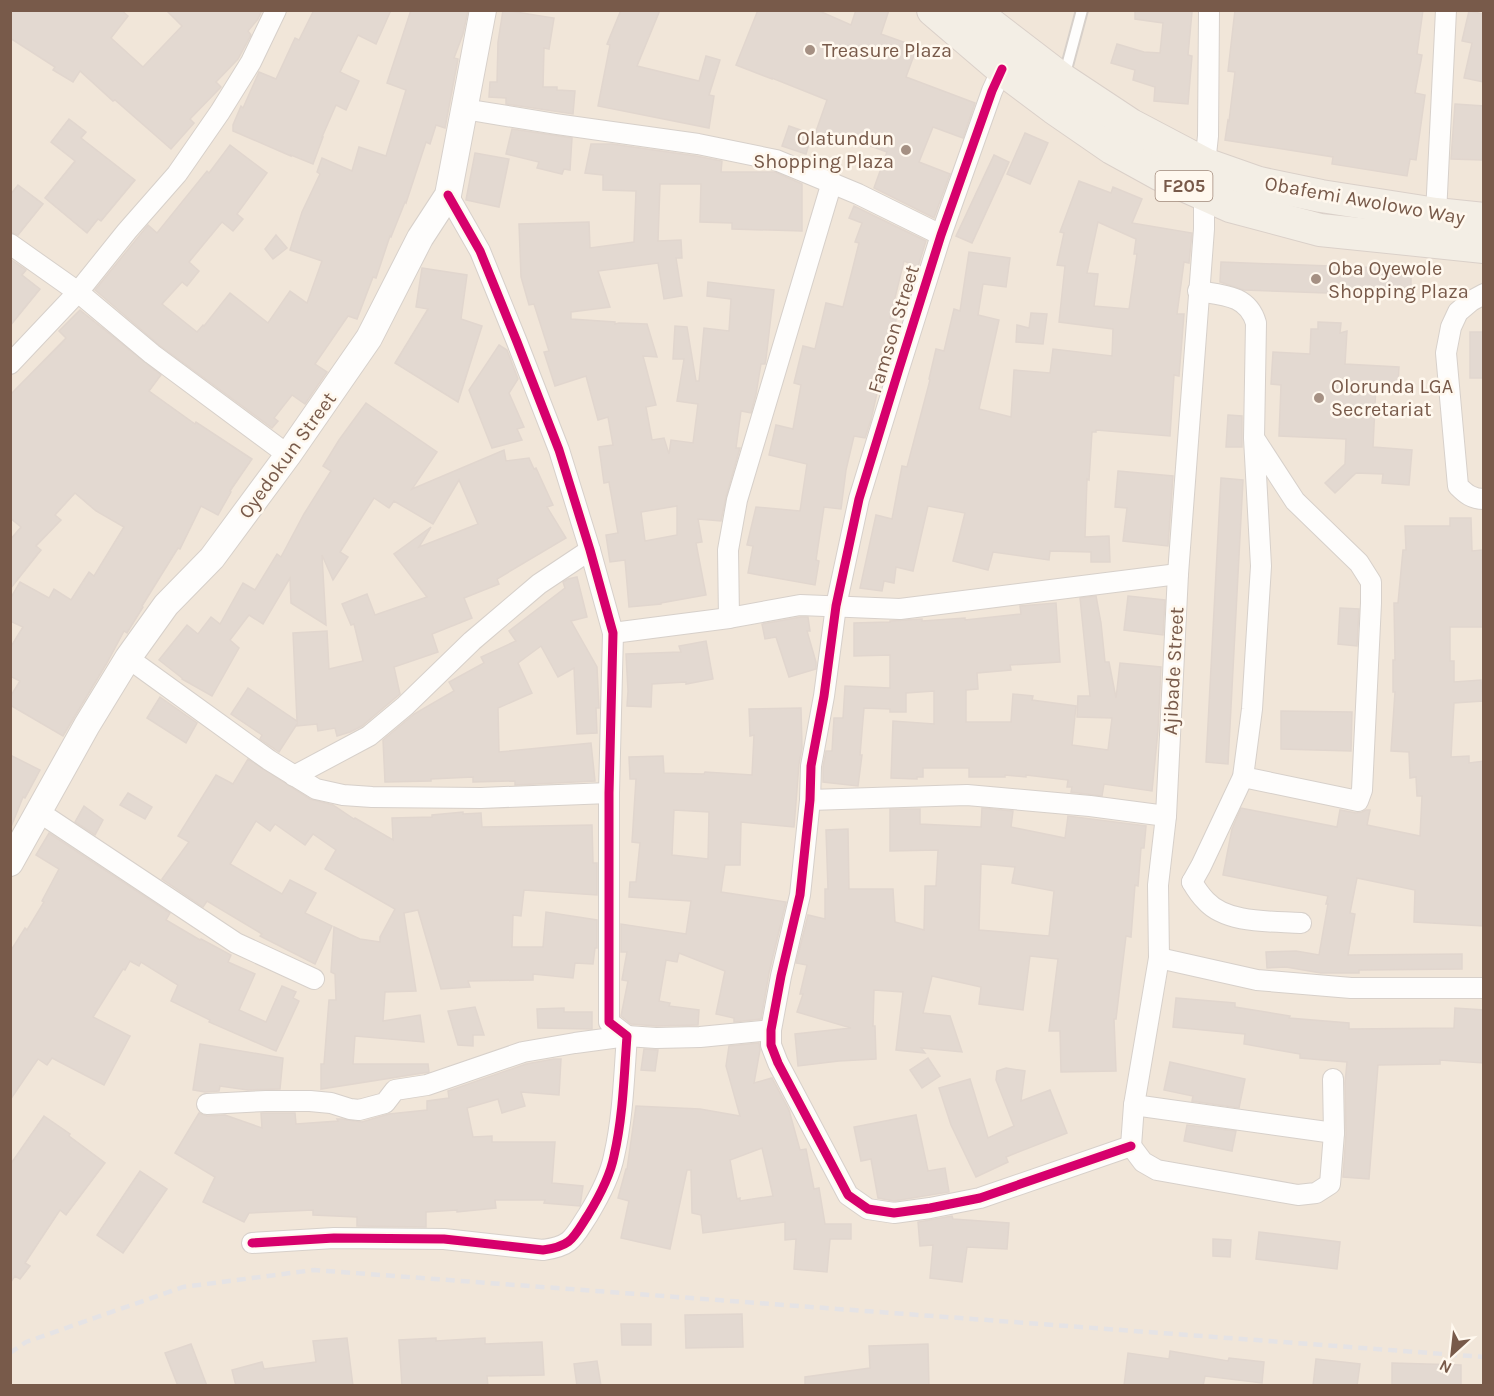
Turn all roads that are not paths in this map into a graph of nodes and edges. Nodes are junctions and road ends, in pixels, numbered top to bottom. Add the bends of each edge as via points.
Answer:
1 (276, 10) edge
2 (483, 10) edge
3 (933, 10) edge
4 (972, 10) edge
5 (1082, 10) edge
6 (1209, 10) edge
7 (1446, 10) edge
8 (1002, 69) junction
9 (1063, 80) junction
10 (464, 109) junction
11 (1206, 165) junction
12 (832, 182) junction
13 (448, 195) junction
14 (1484, 219) edge
15 (1441, 229) junction
16 (941, 235) junction
17 (10, 244) edge
18 (1484, 247) edge
19 (1198, 291) junction
20 (78, 292) junction
21 (1484, 294) edge
22 (10, 364) edge
23 (1254, 438) junction
24 (288, 455) junction
25 (1484, 499) edge
26 (590, 550) junction
27 (1178, 574) junction
28 (836, 606) junction
29 (729, 618) junction
30 (612, 633) junction
31 (128, 658) junction
32 (294, 776) junction
33 (1243, 777) junction
34 (609, 793) junction
35 (810, 800) junction
36 (39, 812) junction
37 (1166, 816) junction
38 (10, 863) edge
39 (1192, 882) junction
40 (1158, 885) junction
41 (1301, 923) dead end
42 (1159, 958) junction
43 (314, 979) dead end
44 (1484, 988) edge
45 (771, 1030) junction
46 (627, 1036) junction
47 (1333, 1079) dead end
48 (207, 1104) dead end
49 (1134, 1105) junction
50 (1334, 1133) junction
51 (1131, 1146) junction
52 (252, 1244) dead end

1 - 20 street via 251,62 177,174
2 - 10 street, Oyedokun Street
3 - 8 main road, Obafemi Awolowo Way / F205
4 - 9 main road, Obafemi Awolowo Way / F205
5 - 9 lane
6 - 11 street, Ajibade Street
7 - 15 street
8 - 11 main road, Obafemi Awolowo Way / F205 via 1112,148 1161,175
8 - 16 street, Famson Street
9 - 11 main road, Obafemi Awolowo Way / F205 via 1131,124
10 - 12 street via 698,144 776,160
10 - 13 street, Oyedokun Street
11 - 15 main road, Obafemi Awolowo Way / F205 via 1259,183
11 - 19 street, Ajibade Street
12 - 16 street
12 - 29 street via 737,500 728,550
13 - 24 street, Oyedokun Street via 420,238 369,338
13 - 26 street via 480,251 517,342 559,450
14 - 15 main road, Obafemi Awolowo Way / F205
15 - 18 main road, Obafemi Awolowo Way / F205
16 - 28 street, Famson Street via 860,499
17 - 20 street
19 - 23 street via 1238,300 1254,315
19 - 27 street, Ajibade Street
20 - 22 street
20 - 24 street via 152,354
21 - 25 street via 1458,312 1446,353 1458,486 1465,494
23 - 33 street via 1261,566 1252,709
23 - 33 street via 1295,501 1359,563 1371,582 1371,603 1362,790 1358,801
24 - 31 street, Oyedokun Street via 212,558 166,604
26 - 30 street
26 - 32 street via 539,584 369,736
27 - 28 street via 900,609
27 - 37 street, Ajibade Street
28 - 29 street via 800,605
28 - 35 street, Famson Street via 811,766
29 - 30 street
30 - 34 street
31 - 32 street
31 - 36 street, Oyedokun Street
32 - 34 street via 316,789 343,795 481,798
33 - 39 street
34 - 46 street via 609,1022
35 - 37 street via 967,795
35 - 45 street, Famson Street via 800,895
36 - 38 street, Oyedokun Street
36 - 43 street via 236,943
37 - 40 street, Ajibade Street
39 - 40 street
39 - 41 street via 1207,903 1223,913 1254,920
40 - 42 street, Ajibade Street
42 - 44 street via 1257,981 1351,988
42 - 49 street, Ajibade Street
45 - 46 street via 700,1037
45 - 51 street via 771,1045 778,1063 848,1196 868,1209 894,1213 980,1198
46 - 48 street via 523,1052 427,1085 395,1090 385,1103 358,1110 310,1101
46 - 52 street via 614,1158 599,1197 573,1239 558,1248 543,1250 444,1239 334,1238
47 - 50 street
49 - 50 street
49 - 51 street, Ajibade Street
50 - 51 street via 1330,1184 1316,1193 1298,1195 1157,1170 1143,1162

